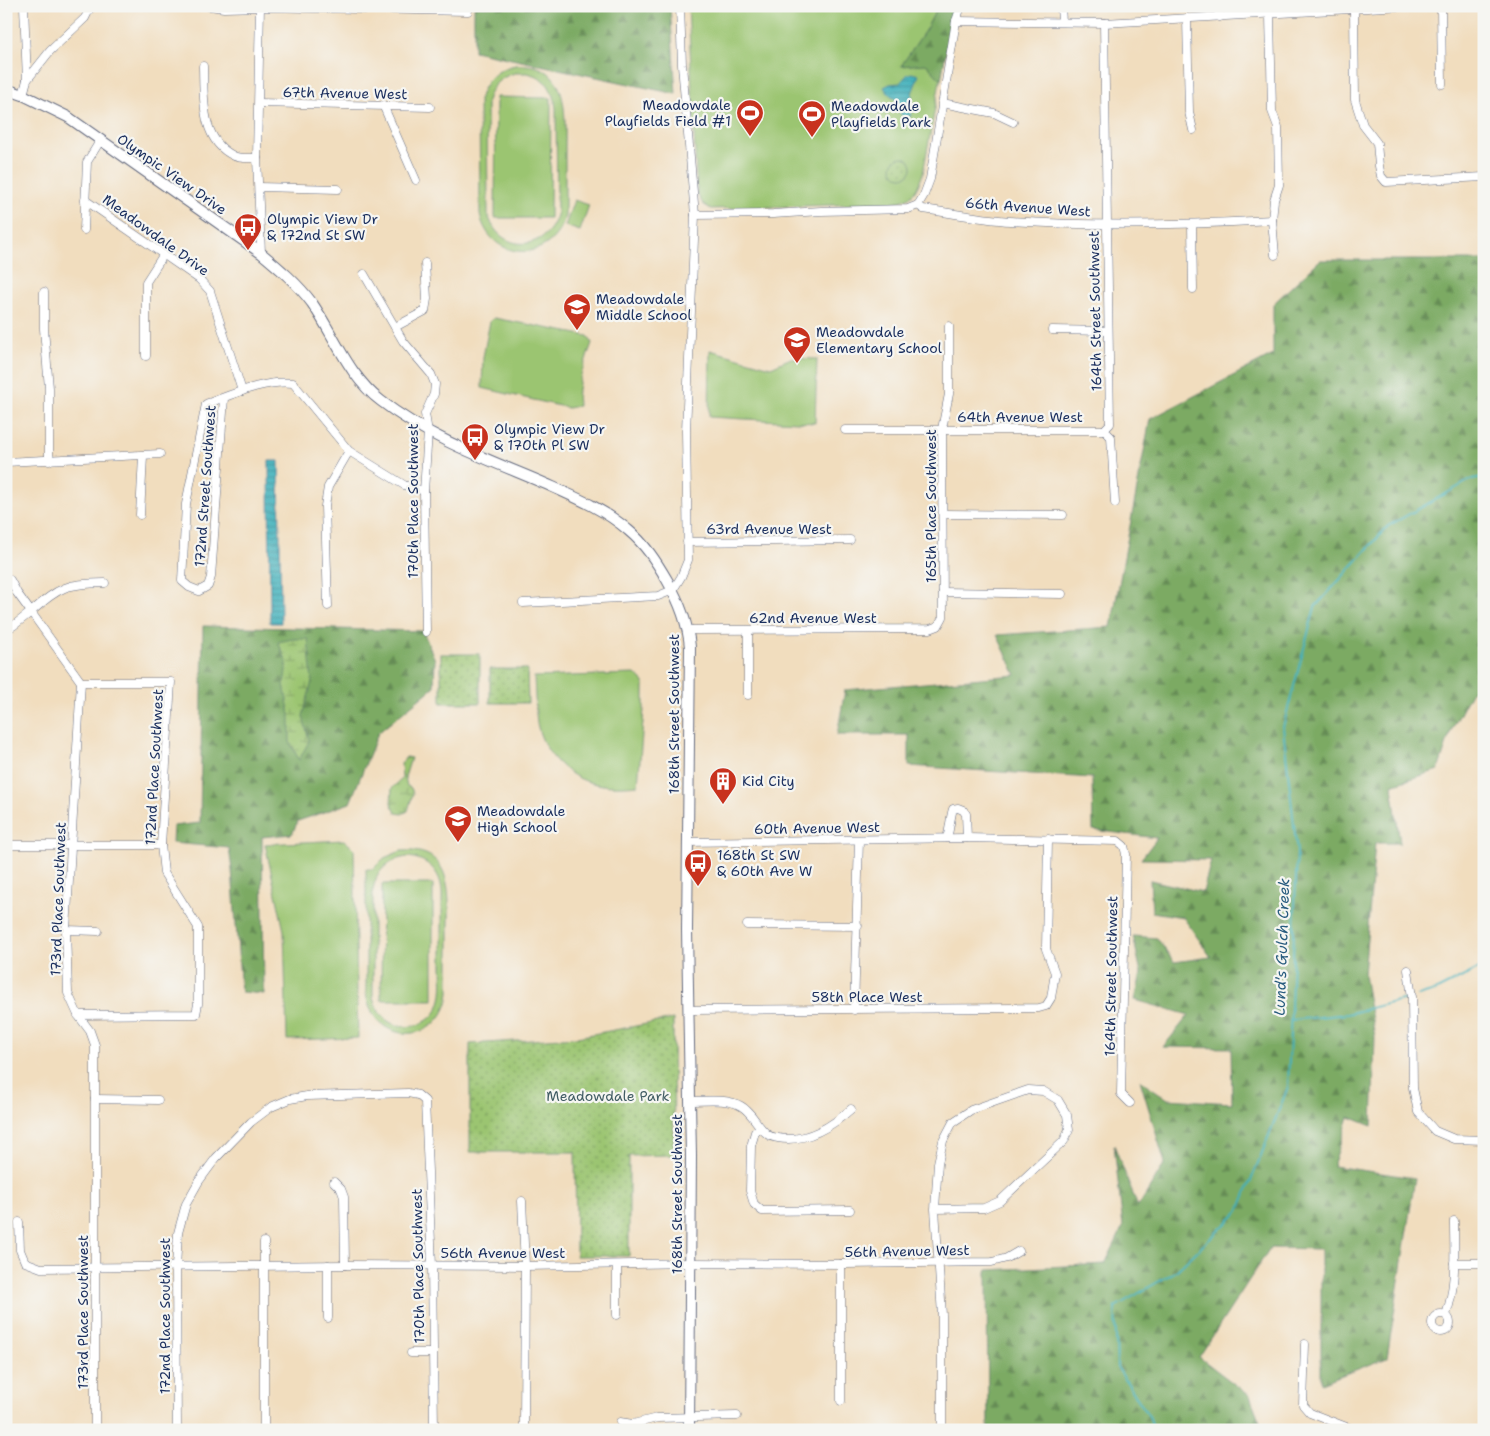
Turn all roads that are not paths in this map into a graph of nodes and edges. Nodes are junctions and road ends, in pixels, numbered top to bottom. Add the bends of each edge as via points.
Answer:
1 (24, 6) edge
2 (91, 6) edge
3 (209, 6) edge
4 (680, 6) edge
5 (961, 6) edge
6 (1061, 6) edge
7 (1217, 6) edge
8 (1402, 6) edge
9 (1441, 6) edge
10 (260, 7) edge
11 (1380, 7) edge
12 (1354, 9) junction
13 (468, 11) dead end
14 (1270, 15) junction
15 (1220, 17) junction
16 (1187, 18) junction
17 (956, 21) junction
18 (1062, 22) junction
19 (1104, 23) junction
20 (202, 66) dead end
21 (27, 80) junction
22 (1442, 84) dead end
23 (6, 89) edge
24 (23, 95) junction
25 (259, 103) junction
26 (942, 103) junction
27 (384, 105) junction
28 (430, 107) dead end
29 (1013, 122) dead end
30 (1193, 130) dead end
31 (100, 141) junction
32 (257, 158) junction
33 (1484, 177) edge
34 (416, 180) dead end
35 (259, 187) junction
36 (338, 189) dead end
37 (85, 200) junction
38 (918, 205) junction
39 (695, 215) junction
40 (1272, 220) junction
41 (1106, 225) junction
42 (1192, 225) junction
43 (84, 230) dead end
44 (164, 254) junction
45 (261, 254) junction
46 (1275, 255) dead end
47 (425, 264) dead end
48 (364, 274) dead end
49 (1193, 289) dead end
50 (44, 292) dead end
51 (949, 326) dead end
52 (395, 327) junction
53 (1052, 330) dead end
54 (1108, 331) junction
55 (146, 356) dead end
56 (242, 391) junction
57 (224, 398) junction
58 (845, 430) dead end
59 (942, 430) junction
60 (1104, 430) junction
61 (428, 432) junction
62 (349, 451) junction
63 (160, 454) dead end
64 (143, 456) junction
65 (49, 461) junction
66 (6, 462) edge
67 (424, 491) junction
68 (1115, 503) dead end
69 (140, 514) dead end
70 (943, 514) junction
71 (1063, 515) dead end
72 (850, 540) dead end
73 (688, 542) junction
74 (10, 580) dead end
75 (105, 582) dead end
76 (673, 590) junction
77 (943, 592) junction
78 (1062, 594) dead end
79 (523, 603) dead end
80 (328, 606) dead end
81 (31, 612) junction
82 (938, 626) joint
83 (7, 628) edge
84 (689, 630) junction
85 (748, 631) junction
86 (426, 632) dead end
87 (6, 644) edge
88 (81, 682) junction
89 (748, 695) dead end
90 (947, 838) junction
91 (968, 838) junction
92 (1048, 839) junction
93 (859, 840) junction
94 (687, 842) junction
95 (71, 845) junction
96 (161, 845) junction
97 (6, 846) edge
98 (1124, 846) joint
99 (194, 901) dead end
100 (186, 907) junction
101 (747, 925) dead end
102 (858, 926) junction
103 (66, 930) junction
104 (98, 931) dead end
105 (1408, 970) dead end
106 (689, 1010) junction
107 (854, 1010) junction
108 (78, 1015) junction
109 (95, 1100) junction
110 (158, 1100) dead end
111 (425, 1101) joint
112 (690, 1101) junction
113 (1130, 1103) dead end
114 (851, 1109) dead end
115 (760, 1127) junction
116 (1484, 1140) edge
117 (334, 1182) dead end
118 (522, 1201) dead end
119 (934, 1209) junction
120 (850, 1210) dead end
121 (1454, 1221) dead end
122 (19, 1222) dead end
123 (264, 1242) dead end
124 (1019, 1250) dead end
125 (691, 1262) junction
126 (937, 1262) junction
127 (1454, 1263) junction
128 (1484, 1263) edge
129 (618, 1264) junction
130 (840, 1264) junction
131 (328, 1265) junction
132 (346, 1265) junction
133 (264, 1266) junction
134 (432, 1266) junction
135 (525, 1266) junction
136 (95, 1267) junction
137 (176, 1267) junction
138 (618, 1315) dead end
139 (1446, 1315) dead end
140 (328, 1318) dead end
141 (1305, 1344) dead end
142 (411, 1353) dead end
143 (432, 1353) junction
144 (841, 1400) dead end
145 (737, 1416) dead end
146 (690, 1417) junction
147 (620, 1422) dead end
148 (95, 1430) edge
149 (178, 1430) edge
150 (264, 1430) edge
151 (434, 1430) edge
152 (524, 1430) edge
153 (690, 1430) edge
154 (942, 1430) edge
155 (1354, 1430) edge

1 - 21 street
2 - 21 street via 87,15 50,51
3 - 10 street
4 - 39 street
5 - 17 street
6 - 18 street
7 - 15 street
8 - 11 street
9 - 22 street
10 - 13 street
10 - 25 street
11 - 12 street
12 - 14 street
12 - 33 street via 1355,100 1363,125 1377,142 1381,176 1386,182
14 - 15 street
14 - 40 street via 1272,111 1278,127 1279,185
15 - 16 street
16 - 19 street
16 - 30 street
17 - 18 street
17 - 26 street
18 - 19 street
19 - 41 street, 164th Street Southwest
20 - 32 street via 205,118 211,134 235,157
21 - 24 street
23 - 24 main road, Olympic View Drive
24 - 31 main road, Olympic View Drive via 68,118
25 - 27 street, 67th Avenue West
25 - 32 street
26 - 29 street via 994,113
26 - 38 street via 930,178
27 - 28 street, 67th Avenue West
27 - 34 street
31 - 37 street via 87,162
31 - 45 main road, Olympic View Drive
32 - 35 street
35 - 36 street
35 - 45 street
37 - 43 street
37 - 44 street, Meadowdale Drive
38 - 39 street, 66th Avenue West via 900,210
38 - 41 street, 66th Avenue West via 923,209 1008,221
39 - 73 street via 686,431
40 - 42 street, 66th Avenue West
40 - 46 street
41 - 42 street, 66th Avenue West
41 - 54 street, 164th Street Southwest
42 - 49 street
44 - 55 street via 146,282
44 - 56 street, Meadowdale Drive via 210,291
45 - 61 main road, Olympic View Drive via 289,277 311,302 361,383 380,401
47 - 52 street via 425,310
48 - 52 street, 170th Place Southwest
50 - 65 street
51 - 59 street, 165th Place Southwest via 948,394
52 - 61 street, 170th Place Southwest via 435,384 425,414
53 - 54 street
54 - 60 street, 164th Street Southwest via 1110,424
56 - 57 street, 172nd Street Southwest
56 - 62 street via 283,382 293,383
57 - 57 street, 172nd Street Southwest via 206,404 186,504 182,581 199,591 208,586 211,577
58 - 59 street, 64th Avenue West
59 - 60 street, 64th Avenue West
59 - 70 street, 165th Place Southwest
60 - 68 street via 1111,437
61 - 67 street, 170th Place Southwest
61 - 76 main road, Olympic View Drive via 609,514 642,543
62 - 67 street via 404,486
62 - 80 street via 328,487 325,506
63 - 64 street
64 - 65 street
64 - 69 street
65 - 66 street
67 - 86 street, 170th Place Southwest
70 - 71 street
70 - 77 street, 165th Place Southwest
72 - 73 street, 63rd Avenue West
73 - 76 street via 688,560
74 - 81 street
75 - 81 street via 65,587
76 - 79 street via 658,596
76 - 84 main road, 168th Street Southwest
77 - 78 street
77 - 82 street, 165th Place Southwest via 943,617
81 - 83 street
81 - 88 street
82 - 85 street, 62nd Avenue West via 930,629
83 - 87 street
84 - 85 street, 62nd Avenue West
84 - 94 main road, 168th Street Southwest
85 - 89 street
88 - 95 street, 173rd Place Southwest
88 - 96 street, 172nd Place Southwest via 171,682
90 - 91 street, 60th Avenue West
90 - 91 street via 953,809 958,808 966,814
90 - 93 street, 60th Avenue West
91 - 92 street, 60th Avenue West
92 - 98 street, 60th Avenue West via 1118,840
92 - 107 street, 58th Place West via 1046,949 1054,973 1052,998 1046,1006
93 - 94 street, 60th Avenue West
93 - 102 street
94 - 106 main road, 168th Street Southwest
95 - 96 street
95 - 97 street
95 - 103 street, 173rd Place Southwest
96 - 100 street, 172nd Place Southwest via 164,874
98 - 113 street, 164th Street Southwest via 1121,1094
99 - 100 street
100 - 108 street, 172nd Place Southwest via 198,927 196,1014
101 - 102 street
102 - 107 street
103 - 104 street
103 - 108 street, 173rd Place Southwest via 68,993
105 - 116 street via 1412,997 1413,1088 1418,1112 1435,1130 1454,1140
106 - 107 street, 58th Place West
106 - 112 main road, 168th Street Southwest
108 - 109 street, 173rd Place Southwest via 90,1031 95,1046
109 - 110 street
109 - 136 street, 173rd Place Southwest
111 - 134 street, 170th Place Southwest
111 - 137 street, 172nd Place Southwest via 408,1093 307,1096 271,1107 251,1122 199,1181 181,1218
112 - 115 street via 740,1105
112 - 125 main road, 168th Street Southwest
114 - 115 street via 823,1130 798,1139 769,1136
115 - 120 street via 751,1146 750,1191 754,1204 762,1211
117 - 132 street via 344,1197
118 - 135 street
119 - 119 street via 938,1163 943,1141 953,1122 971,1110 1028,1090 1043,1091 1058,1100 1067,1115 1069,1130 1064,1141 1000,1201 984,1208
119 - 126 street
121 - 127 street
122 - 136 street, 56th Avenue West via 20,1250 25,1262 41,1268
123 - 133 street
124 - 126 street, 56th Avenue West via 992,1262
125 - 129 street, 56th Avenue West
125 - 130 street, 56th Avenue West
125 - 146 main road, 168th Street Southwest
126 - 130 street, 56th Avenue West
126 - 154 street via 942,1315
127 - 128 street
127 - 139 street via 1452,1297
129 - 135 street, 56th Avenue West
129 - 138 street
130 - 144 street
131 - 132 street, 56th Avenue West
131 - 133 street, 56th Avenue West
131 - 140 street
132 - 134 street, 56th Avenue West
133 - 137 street, 56th Avenue West
133 - 150 street
134 - 135 street, 56th Avenue West
134 - 143 street, 170th Place Southwest
135 - 152 street
136 - 137 street, 56th Avenue West
136 - 148 street, 173rd Place Southwest
137 - 149 street, 172nd Place Southwest
141 - 155 street via 1303,1405 1310,1413
142 - 143 street
143 - 151 street, 170th Place Southwest
145 - 146 street
146 - 147 street via 657,1418 633,1424
146 - 153 main road, 168th Street Southwest

